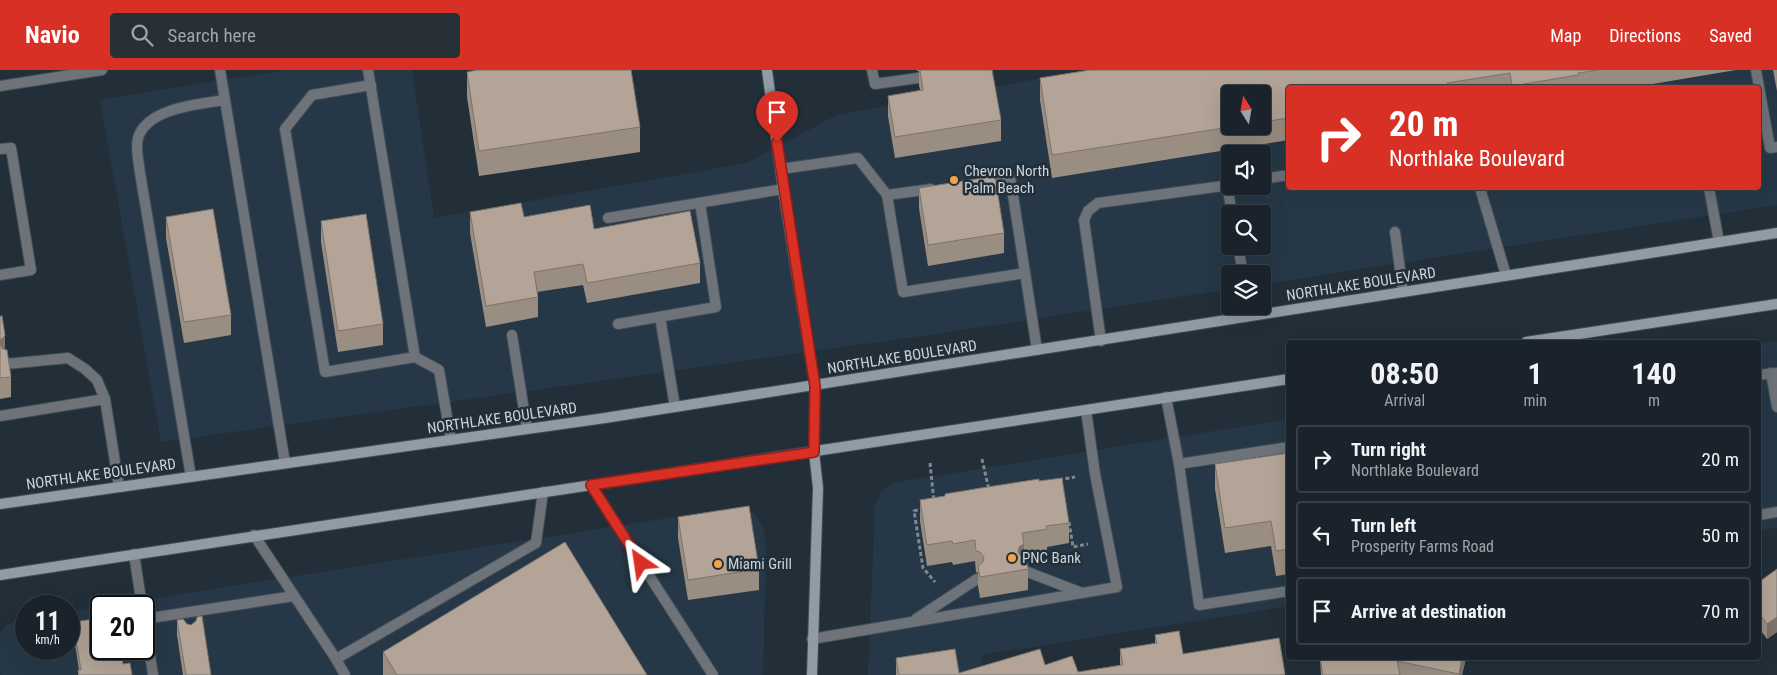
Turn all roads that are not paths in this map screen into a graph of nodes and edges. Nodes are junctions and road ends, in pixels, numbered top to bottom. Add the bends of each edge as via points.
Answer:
1 (102, 70) edge
2 (220, 70) edge
3 (368, 70) edge
4 (767, 70) edge
5 (872, 70) edge
6 (1756, 70) edge
7 (943, 74) edge
8 (370, 85) junction
9 (1759, 85) edge
10 (0, 86) edge
11 (1761, 98) edge
12 (225, 100) junction
13 (1777, 147) edge
14 (0, 149) edge
15 (780, 169) junction
16 (1286, 176) edge
17 (1271, 178) edge
18 (972, 182) edge
19 (944, 186) edge
20 (1221, 186) edge
21 (783, 189) junction
22 (1481, 190) edge
23 (1709, 190) edge
24 (888, 195) junction
25 (700, 203) junction
26 (608, 218) dead end
27 (1395, 232) dead end
28 (1777, 233) edge
29 (1719, 242) junction
30 (1025, 273) junction
31 (0, 275) edge
32 (1506, 275) junction
33 (1404, 292) junction
34 (1777, 304) edge
35 (1271, 309) edge
36 (1235, 315) edge
37 (660, 317) junction
38 (618, 324) dead end
39 (512, 335) dead end
40 (1573, 339) edge
41 (1557, 340) edge
42 (1101, 341) junction
43 (1037, 350) junction
44 (416, 357) junction
45 (6, 364) edge
46 (1774, 373) edge
47 (1761, 375) edge
48 (1286, 379) edge
49 (815, 386) junction
50 (1166, 398) junction
51 (105, 399) junction
52 (674, 407) junction
53 (1777, 407) edge
54 (1086, 410) junction
55 (0, 416) edge
56 (527, 429) junction
57 (451, 440) junction
58 (1286, 447) edge
59 (814, 452) junction
60 (285, 463) junction
61 (1179, 464) junction
62 (191, 476) junction
63 (591, 485) junction
64 (118, 487) junction
65 (543, 492) junction
66 (0, 504) edge
67 (1777, 512) edge
68 (1761, 515) edge
69 (254, 535) junction
70 (134, 554) junction
71 (1025, 571) edge
72 (0, 575) edge
73 (977, 579) edge
74 (1286, 591) edge
75 (1082, 593) junction
76 (140, 595) edge
77 (294, 596) junction
78 (187, 612) junction
79 (155, 616) edge
80 (913, 621) junction
81 (189, 626) edge
82 (812, 639) junction
83 (336, 659) junction
84 (151, 660) edge
85 (153, 675) edge
86 (345, 675) edge
87 (713, 675) edge
88 (812, 675) edge

1 - 10 street
2 - 12 street
3 - 8 street
4 - 15 main road
5 - 7 street via 875,84
6 - 9 street
8 - 44 street
8 - 44 street via 312,94 285,129 325,372
11 - 13 street via 1770,148
12 - 60 street
12 - 62 street via 180,107 157,116 138,137 140,173
14 - 31 street via 11,148 31,270
15 - 21 main road
15 - 24 street via 858,158
16 - 17 street
18 - 30 street via 1010,176
19 - 24 street
20 - 42 street via 1098,203 1088,210 1084,220
21 - 25 street
21 - 49 main road
22 - 32 street
23 - 29 street
24 - 30 street via 903,292
25 - 26 street
25 - 37 street via 716,307
27 - 33 street
28 - 29 main road, NORTHLAKE BOULEVARD
29 - 32 main road, NORTHLAKE BOULEVARD
30 - 43 street
32 - 33 main road, NORTHLAKE BOULEVARD
33 - 35 main road, NORTHLAKE BOULEVARD
34 - 40 main road
36 - 42 main road, NORTHLAKE BOULEVARD
37 - 38 street
37 - 52 street
39 - 56 street
40 - 41 main road
42 - 43 main road, NORTHLAKE BOULEVARD
43 - 49 main road, NORTHLAKE BOULEVARD
44 - 57 street via 438,370
45 - 51 street via 68,358 97,380
46 - 47 street
46 - 53 street
48 - 50 main road
49 - 52 main road, NORTHLAKE BOULEVARD
49 - 59 main road
50 - 54 main road
50 - 61 street
51 - 55 street
51 - 64 street
52 - 56 main road, NORTHLAKE BOULEVARD
54 - 59 main road
54 - 75 street via 1117,587
56 - 57 main road, NORTHLAKE BOULEVARD
57 - 60 main road, NORTHLAKE BOULEVARD
58 - 61 street
59 - 63 main road
59 - 82 main road via 818,488
60 - 62 main road, NORTHLAKE BOULEVARD
61 - 74 street via 1199,605
62 - 64 main road, NORTHLAKE BOULEVARD
63 - 65 main road
63 - 87 street
64 - 66 main road, NORTHLAKE BOULEVARD
65 - 69 main road
65 - 83 street via 536,543
67 - 68 street
69 - 70 main road
69 - 77 street
70 - 72 main road
70 - 76 street
71 - 75 street
73 - 80 street
75 - 80 street
77 - 78 street
77 - 83 street
78 - 79 street
78 - 81 street
80 - 82 street
82 - 88 main road
83 - 86 street
84 - 85 street

